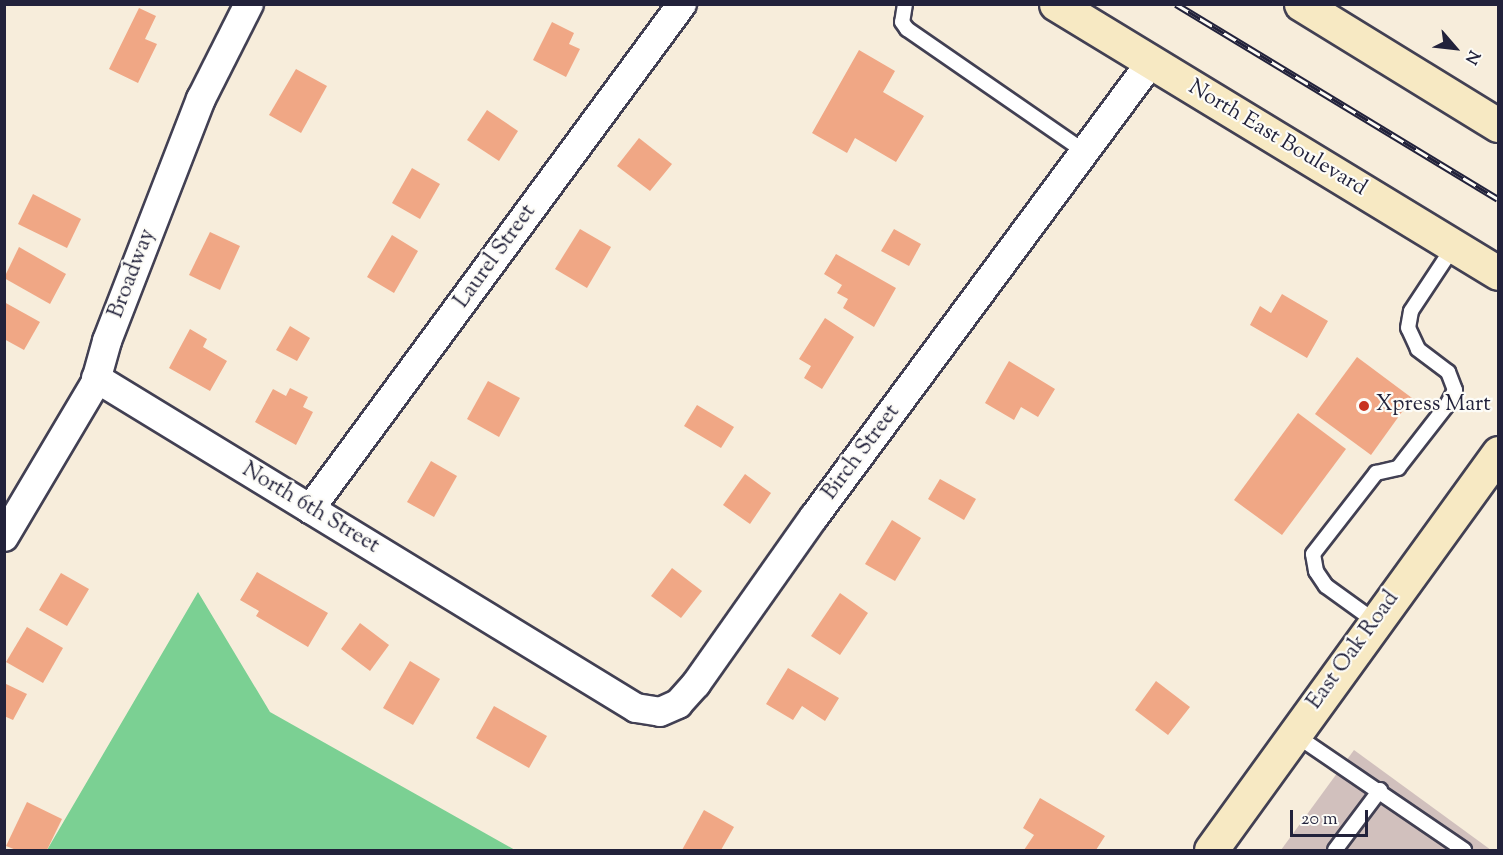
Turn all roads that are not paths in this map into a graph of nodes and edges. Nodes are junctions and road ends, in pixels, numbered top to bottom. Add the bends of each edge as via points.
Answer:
1 (249, 4) edge
2 (682, 4) edge
3 (905, 4) edge
4 (1056, 4) edge
5 (1304, 5) edge
6 (1151, 62) junction
7 (1498, 125) edge
8 (1084, 152) junction
9 (1454, 246) junction
10 (1498, 273) edge
11 (96, 378) junction
12 (1498, 453) edge
13 (310, 509) junction
14 (4, 537) edge
15 (1376, 622) junction
16 (525, 640) joint
17 (1294, 734) junction
18 (1380, 790) junction
19 (1211, 850) edge
20 (1335, 850) edge
21 (1464, 850) edge

1 - 11 street, Broadway via 201,99
2 - 13 street, Laurel Street
3 - 8 lane via 902,22 908,29
4 - 6 main road, North East Boulevard
5 - 7 main road
6 - 8 street, Birch Street
6 - 9 main road, North East Boulevard
8 - 16 street, Birch Street via 678,704 660,712 636,708
9 - 10 main road, North East Boulevard
9 - 15 lane via 1411,310 1408,328 1418,349 1448,372 1455,390 1448,405 1398,468 1376,473 1313,554 1316,571 1326,586
11 - 13 street, North 6th Street
11 - 14 street, Broadway via 76,419
12 - 15 main road, East Oak Road
13 - 16 street, North 6th Street
15 - 17 main road, East Oak Road
17 - 18 lane
17 - 19 main road, East Oak Road
18 - 20 lane
18 - 21 lane

